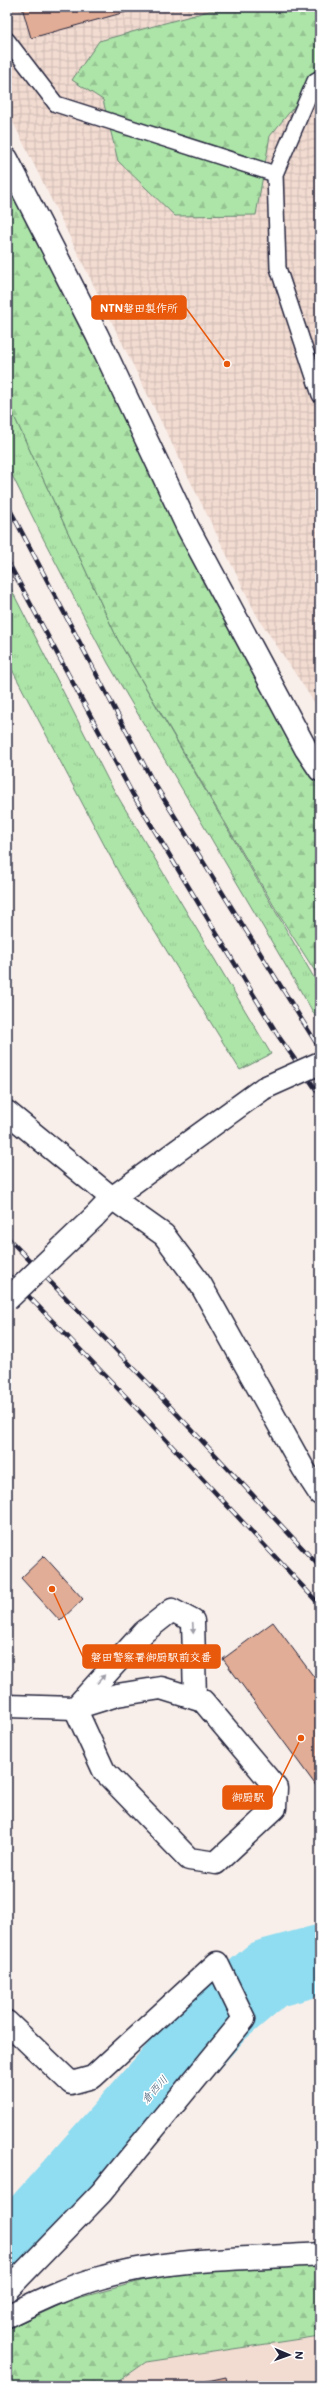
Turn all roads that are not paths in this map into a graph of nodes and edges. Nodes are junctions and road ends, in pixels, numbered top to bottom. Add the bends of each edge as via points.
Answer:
1 (7, 40) edge
2 (320, 78) edge
3 (7, 158) edge
4 (275, 174) junction
5 (320, 395) edge
6 (320, 770) edge
7 (320, 1063) edge
8 (7, 1112) edge
9 (112, 1198) junction
10 (7, 1300) edge
11 (320, 1494) edge
12 (195, 1698) junction
13 (7, 1706) edge
14 (75, 1708) junction
15 (7, 2022) edge
16 (320, 2254) edge
17 (7, 2290) edge
18 (7, 2316) edge

1 - 4 lane via 56,104
2 - 4 lane via 315,81
3 - 6 street via 97,335 188,528 306,749
4 - 5 lane via 278,268
7 - 9 street, bridge via 264,1088
8 - 9 street
9 - 10 street, bridge
9 - 11 street via 164,1236 201,1285
12 - 14 street via 161,1688 117,1695
14 -> 12 street via 144,1632 172,1610 193,1621
12 - 14 street via 203,1701 276,1788 276,1808 216,1863 189,1859 104,1771
13 - 14 street
15 - 17 street via 71,2083 92,2077 217,1962 244,2019 101,2193
16 - 18 street via 157,2266 104,2277 59,2292

